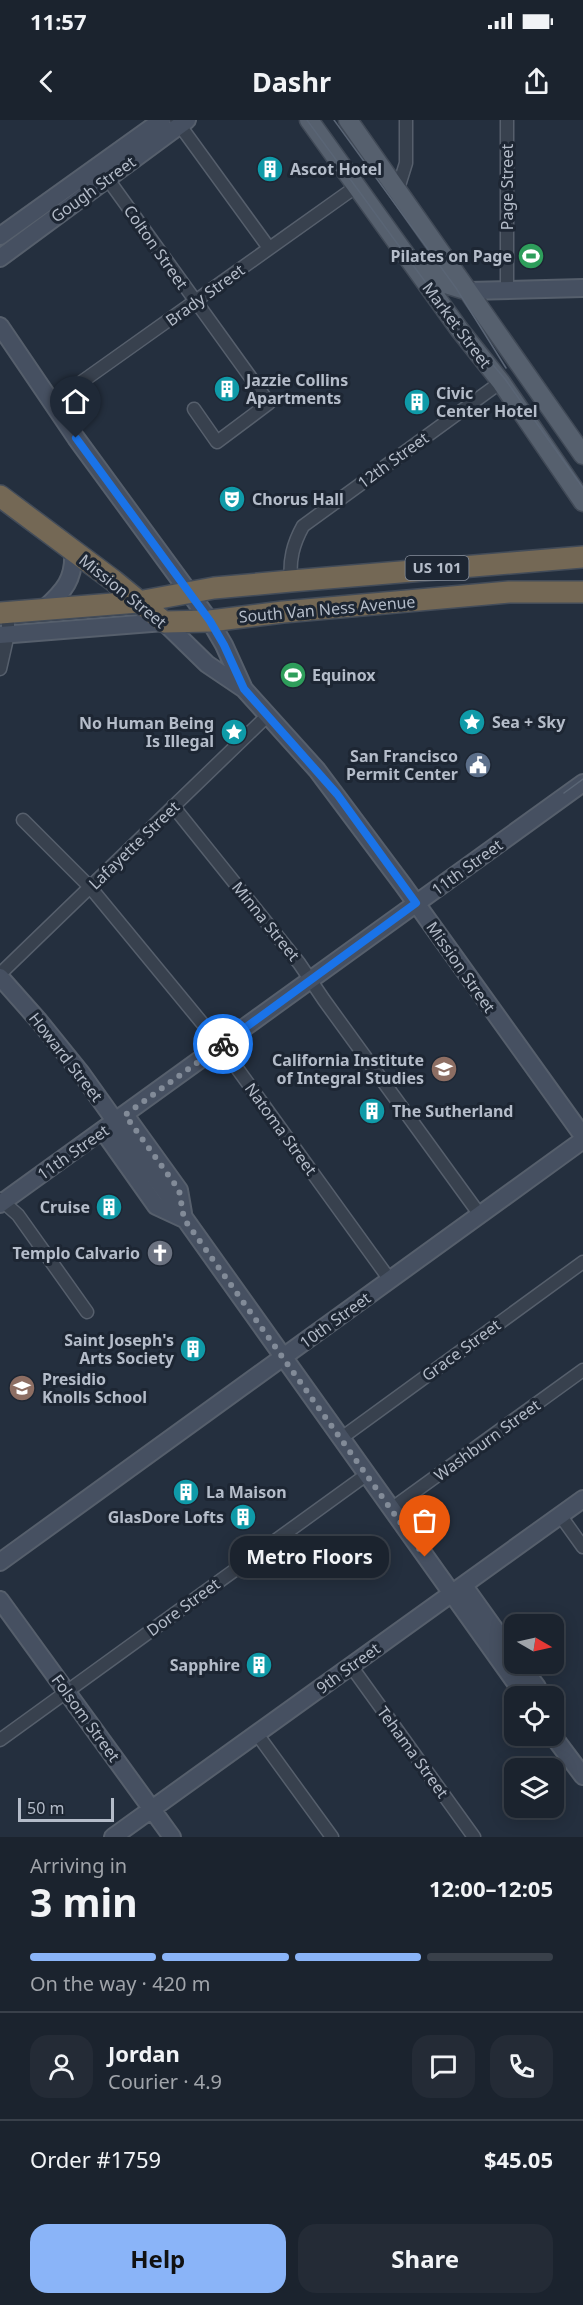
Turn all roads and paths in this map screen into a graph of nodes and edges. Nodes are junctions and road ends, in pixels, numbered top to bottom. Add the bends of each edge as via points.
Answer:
1 (162, 120) edge
2 (309, 120) edge
3 (322, 120) edge
4 (335, 120) edge
5 (348, 120) edge
6 (406, 120) edge
7 (507, 120) edge
8 (181, 122) edge
9 (384, 174) junction
10 (107, 178) junction
11 (357, 186) junction
12 (397, 192) junction
13 (0, 236) edge
14 (269, 248) junction
15 (0, 258) edge
16 (583, 288) edge
17 (507, 289) junction
18 (468, 291) junction
19 (196, 302) junction
20 (0, 326) edge
21 (501, 382) junction
22 (52, 403) junction
23 (194, 409) dead end
24 (583, 455) edge
25 (0, 496) edge
26 (583, 502) edge
27 (73, 551) junction
28 (583, 557) edge
29 (291, 581) junction
30 (583, 591) edge
31 (189, 593) junction
32 (138, 602) junction
33 (44, 609) junction
34 (4, 612) edge
35 (210, 621) junction
36 (164, 622) junction
37 (4, 635) edge
38 (0, 669) edge
39 (244, 689) junction
40 (267, 716) junction
41 (583, 783) edge
42 (173, 806) junction
43 (24, 820) dead end
44 (90, 887) junction
45 (416, 903) junction
46 (0, 976) edge
47 (311, 980) junction
48 (221, 1046) junction
49 (114, 1123) junction
50 (583, 1138) edge
51 (1, 1202) edge
52 (480, 1215) junction
53 (583, 1262) edge
54 (390, 1280) junction
55 (87, 1312) dead end
56 (284, 1357) junction
57 (583, 1370) edge
58 (340, 1439) junction
59 (366, 1475) junction
60 (583, 1499) edge
61 (391, 1509) junction
62 (560, 1515) junction
63 (583, 1547) edge
64 (0, 1562) edge
65 (458, 1590) junction
66 (0, 1600) edge
67 (504, 1644) edge
68 (351, 1666) junction
69 (519, 1686) edge
70 (66, 1692) junction
71 (257, 1734) junction
72 (0, 1740) edge
73 (561, 1746) edge
74 (583, 1776) edge
75 (152, 1810) junction
76 (113, 1837) edge
77 (172, 1837) edge
78 (332, 1837) edge
79 (474, 1837) edge

1 - 13 main road, Gough Street
2 - 11 main road, Market Street
3 - 18 main road, Market Street via 438,279
4 - 9 main road, Market Street
5 - 9 main road, Market Street
6 - 12 street via 406,163
7 - 17 street, Page Street
8 - 10 main road, Gough Street
8 - 14 street
9 - 12 main road, Market Street
10 - 15 main road, Gough Street
10 - 19 street, Colton Street
11 - 14 street, Brady Street
11 - 21 main road, Market Street
12 - 18 main road, Market Street
14 - 19 street, Brady Street
16 - 17 main road
17 - 18 main road
18 - 24 main road, Market Street
19 - 22 street, Brady Street
19 - 23 street, Colton Street via 269,403 217,442
20 - 22 main road, Mission Street
21 - 26 main road, Market Street
21 - 29 street, 12th Street via 303,526 294,544
22 - 31 main road, Mission Street
25 - 27 highway, Mission Street
27 - 32 highway, Mission Street
27 - 33 main road via 74,568 68,582
28 - 29 highway, South Van Ness Avenue / US 101
29 - 31 highway, South Van Ness Avenue / US 101
30 - 35 highway, South Van Ness Avenue / US 101 via 509,592
31 - 32 highway, South Van Ness Avenue / US 101
31 - 35 main road, Mission Street
32 - 33 highway, South Van Ness Avenue / US 101
32 - 36 highway, Mission Street
33 - 34 highway, South Van Ness Avenue / US 101
34 - 37 street
35 - 36 highway, South Van Ness Avenue / US 101
35 - 39 main road, Mission Street
36 - 37 main road, South Van Ness Avenue
36 - 39 main road, Mission Street via 207,664
37 - 38 street
39 - 40 main road, Mission Street
40 - 42 street, Lafayette Street
40 - 45 main road, Mission Street via 337,794
41 - 45 main road, 11th Street
42 - 44 street, Lafayette Street
42 - 47 street, Minna Street
43 - 44 street, Natoma Street
44 - 46 street, Lafayette Street
44 - 48 street, Natoma Street
45 - 47 main road, 11th Street
45 - 50 main road, Mission Street
46 - 49 main road, Howard Street via 62,1049
47 - 48 main road, 11th Street
47 - 52 street, Minna Street
48 - 49 main road, 11th Street
48 - 54 street, Natoma Street
49 - 51 main road, 11th Street
49 - 56 main road, Howard Street
50 - 52 main road, 10th Street
51 - 55 street via 18,1215
52 - 54 main road, 10th Street
53 - 58 street, Grace Street
54 - 56 main road, 10th Street
56 - 58 main road, Howard Street
56 - 64 main road, 10th Street
57 - 61 street, Washburn Street
58 - 59 main road, Howard Street
59 - 61 main road, Howard Street
59 - 70 street, Dore Street
60 - 62 main road, 9th Street
61 - 65 main road, Howard Street
62 - 63 street
62 - 65 main road, 9th Street
65 - 67 main road
65 - 68 main road, 9th Street
65 - 69 main road, Howard Street
66 - 70 main road, Folsom Street
68 - 71 main road, 9th Street
68 - 79 street, Tehama Street
70 - 72 street, Dore Street
70 - 75 main road, Folsom Street
71 - 75 main road, 9th Street
71 - 78 street
73 - 74 main road
75 - 76 main road, 9th Street
75 - 77 main road, Folsom Street

